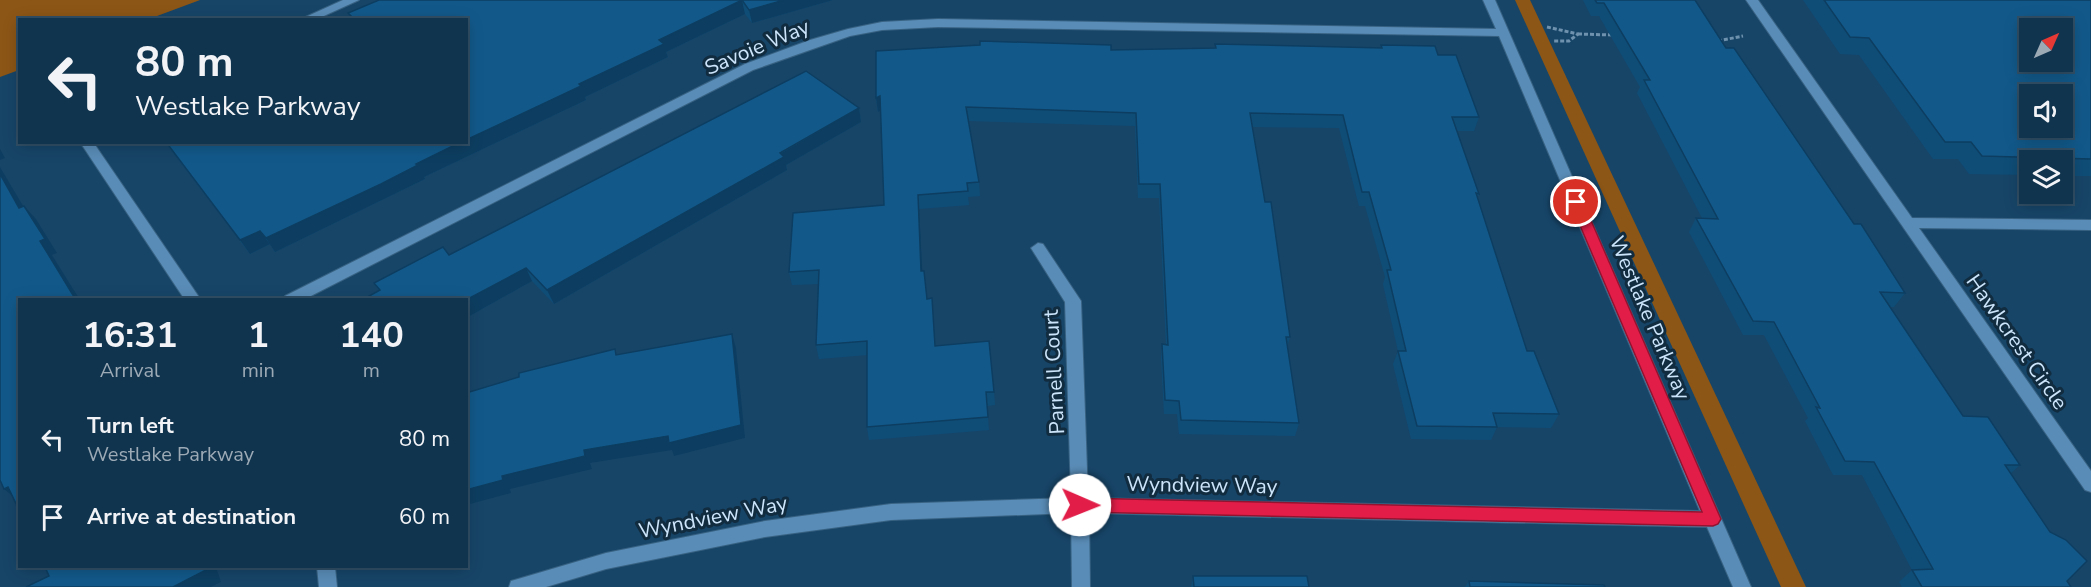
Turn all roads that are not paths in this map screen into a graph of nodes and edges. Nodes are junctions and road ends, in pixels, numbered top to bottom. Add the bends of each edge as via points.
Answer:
1 (353, 0) edge
2 (1489, 0) edge
3 (1752, 0) edge
4 (309, 18) edge
5 (1503, 33) junction
6 (87, 144) edge
7 (1908, 223) junction
8 (2091, 225) edge
9 (1038, 248) dead end
10 (192, 298) edge
11 (294, 298) edge
12 (2091, 485) edge
13 (1080, 505) junction
14 (1713, 519) junction
15 (326, 568) edge
16 (328, 587) edge
17 (518, 587) edge
18 (1081, 587) edge
19 (1742, 587) edge

1 - 4 street
2 - 5 street, Westlake Parkway
3 - 7 street, Hawkcrest Circle
5 - 11 street, Savoie Way via 938,22 883,26 836,36 748,67
5 - 14 street, Westlake Parkway
6 - 10 street
7 - 8 street
7 - 12 street, Hawkcrest Circle
9 - 13 street, Parnell Court via 1073,301
13 - 14 street, Wyndview Way
13 - 17 street, Wyndview Way via 891,512 765,529 606,561
13 - 18 street, Parnell Court
14 - 19 street, Westlake Parkway
15 - 16 street

